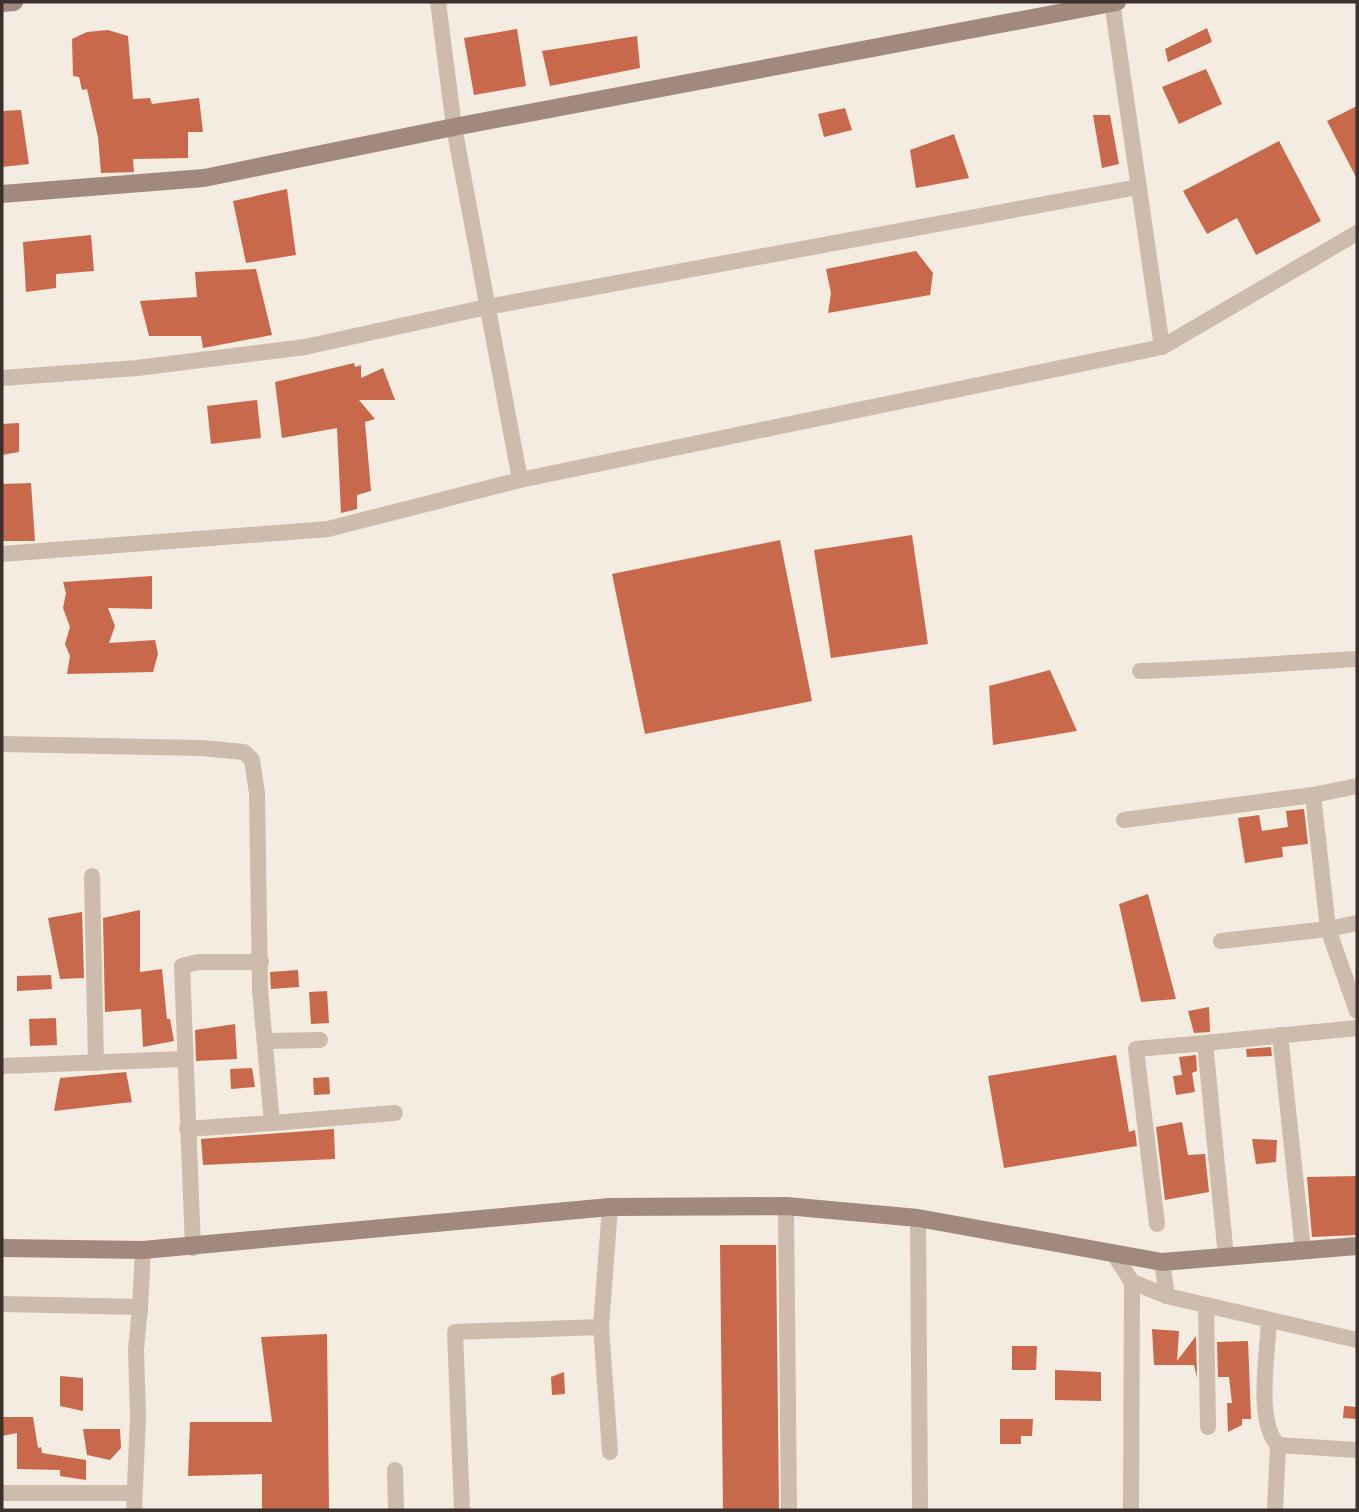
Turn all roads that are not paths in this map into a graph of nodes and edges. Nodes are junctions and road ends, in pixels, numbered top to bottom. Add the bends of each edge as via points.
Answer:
1 (14, 2) edge
2 (438, 2) edge
3 (2, 3) edge
4 (1114, 3) edge
5 (454, 127) junction
6 (1138, 187) junction
7 (2, 194) edge
8 (1357, 233) edge
9 (487, 307) junction
10 (1162, 347) junction
11 (2, 378) edge
12 (520, 480) junction
13 (2, 554) edge
14 (1357, 659) edge
15 (1140, 671) dead end
16 (2, 744) edge
17 (1357, 786) edge
18 (1313, 795) junction
19 (1124, 820) dead end
20 (92, 876) dead end
21 (1357, 923) edge
22 (1328, 929) junction
23 (1221, 941) dead end
24 (261, 962) junction
25 (1357, 1011) edge
26 (1357, 1028) edge
27 (1280, 1035) junction
28 (320, 1040) dead end
29 (266, 1041) junction
30 (1205, 1043) junction
31 (184, 1059) junction
32 (96, 1063) junction
33 (2, 1066) edge
34 (396, 1113) dead end
35 (272, 1123) junction
36 (187, 1129) junction
37 (786, 1206) junction
38 (610, 1207) junction
39 (918, 1218) junction
40 (1157, 1224) dead end
41 (1357, 1246) edge
42 (2, 1248) edge
43 (193, 1248) junction
44 (143, 1250) junction
45 (1303, 1250) junction
46 (1113, 1253) junction
47 (1226, 1257) junction
48 (1162, 1262) junction
49 (1132, 1282) junction
50 (1167, 1296) junction
51 (2, 1304) edge
52 (1206, 1305) junction
53 (140, 1307) junction
54 (1269, 1320) junction
55 (601, 1327) junction
56 (1357, 1340) edge
57 (1208, 1427) dead end
58 (1278, 1445) junction
59 (1357, 1450) edge
60 (610, 1452) dead end
61 (395, 1470) dead end
62 (2, 1493) edge
63 (134, 1493) junction
64 (134, 1510) edge
65 (396, 1510) edge
66 (462, 1510) edge
67 (789, 1510) edge
68 (920, 1510) edge
69 (1130, 1510) edge
70 (1275, 1510) edge

1 - 3 street
2 - 5 street
4 - 5 street
4 - 6 street
5 - 7 street via 204,178
5 - 9 street
6 - 9 street
6 - 10 street
8 - 10 street
9 - 11 street via 305,347 137,368
9 - 12 street
10 - 12 street
12 - 13 street via 328,529
14 - 15 street
16 - 24 street via 244,752 252,760 257,793
17 - 18 street
18 - 19 street
18 - 22 street
20 - 32 street
21 - 22 street
22 - 23 street
22 - 25 street
24 - 29 street
24 - 31 street via 198,962 182,967
26 - 27 street
27 - 30 street
27 - 45 street
28 - 29 street
29 - 35 street
30 - 40 street via 1136,1049
30 - 47 street
31 - 32 street
31 - 36 street
32 - 33 street
34 - 35 street
35 - 36 street
36 - 43 street
37 - 38 street
37 - 39 street
37 - 67 street
38 - 43 street
38 - 55 street
39 - 46 street
39 - 68 street
41 - 45 street
42 - 44 street
43 - 44 street
44 - 53 street
45 - 47 street
46 - 48 street
46 - 49 street
47 - 48 street
48 - 50 street
49 - 50 street
49 - 69 street
50 - 52 street
51 - 53 street
52 - 54 street
52 - 57 street
53 - 63 street
54 - 56 street
54 - 58 street via 1265,1417 1269,1436
55 - 60 street
55 - 66 street via 456,1332
58 - 59 street
58 - 70 street
61 - 65 street
62 - 63 street
63 - 64 street

